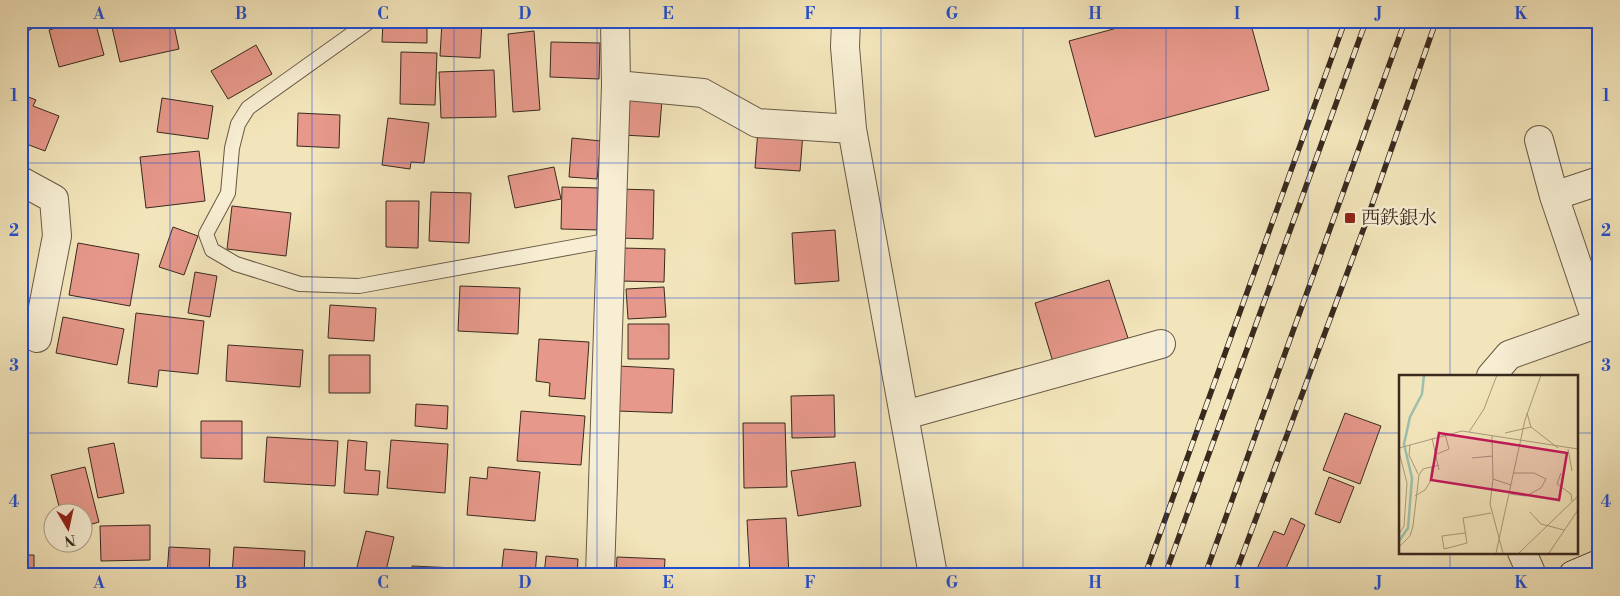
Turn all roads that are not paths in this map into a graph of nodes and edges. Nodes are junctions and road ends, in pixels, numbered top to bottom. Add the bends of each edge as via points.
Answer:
1 (370, 21) edge
2 (615, 21) edge
3 (846, 21) edge
4 (616, 85) junction
5 (852, 129) junction
6 (1539, 140) dead end
7 (1599, 180) edge
8 (21, 182) edge
9 (1554, 196) junction
10 (611, 240) junction
11 (1598, 326) edge
12 (37, 338) dead end
13 (1161, 344) dead end
14 (1492, 375) edge
15 (905, 415) junction
16 (1523, 554) edge
17 (1599, 564) edge
18 (600, 575) edge
19 (934, 575) edge
20 (1532, 575) edge
21 (1573, 575) edge

1 - 10 lane via 248,108 238,124 232,148 228,193 206,234 212,250 236,264 300,284 359,286
2 - 4 street
3 - 5 street
4 - 5 street via 703,93 757,123
4 - 10 street
5 - 15 street
6 - 9 street
7 - 9 street
8 - 12 street via 54,199 57,236
9 - 11 street
10 - 18 street
11 - 14 street via 1509,355
13 - 15 street
15 - 19 street
16 - 20 street
17 - 21 street

